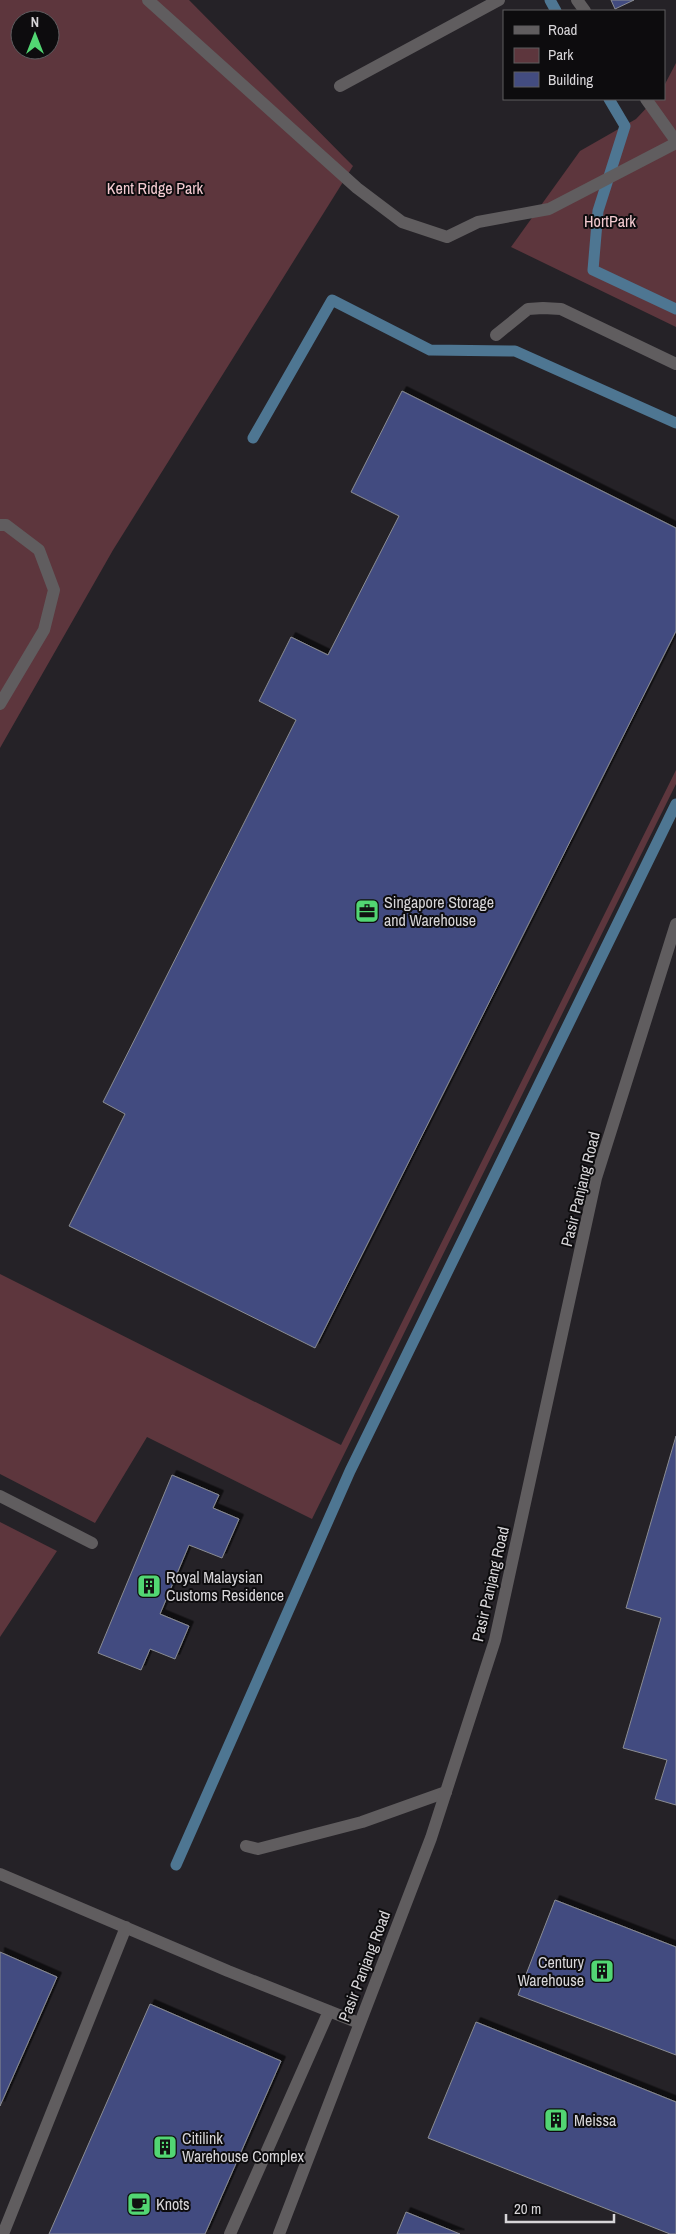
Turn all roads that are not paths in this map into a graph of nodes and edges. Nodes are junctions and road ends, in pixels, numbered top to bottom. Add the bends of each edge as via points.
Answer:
1 (148, 0) edge
2 (498, 0) edge
3 (340, 86) dead end
4 (647, 100) edge
5 (676, 142) edge
6 (496, 335) dead end
7 (676, 364) edge
8 (0, 525) edge
9 (0, 704) edge
10 (676, 924) edge
11 (0, 1496) edge
12 (92, 1543) dead end
13 (446, 1792) junction
14 (246, 1846) dead end
15 (0, 1874) edge
16 (126, 1927) junction
17 (329, 2011) junction
18 (359, 2023) junction
19 (3, 2234) edge
20 (230, 2234) edge
21 (279, 2234) edge

1 - 5 street via 358,188 402,222 447,237 478,222 549,209
2 - 3 street
4 - 5 street
6 - 7 street via 528,309 561,309
8 - 9 street via 6,525 39,550 54,590 44,630
10 - 13 street, Pasir Panjang Road via 596,1178 495,1640
11 - 12 street
13 - 14 street via 362,1822 258,1849
13 - 18 street, Pasir Panjang Road
15 - 16 street
16 - 17 street
16 - 19 street
17 - 18 street
17 - 20 street
18 - 21 street, Pasir Panjang Road

